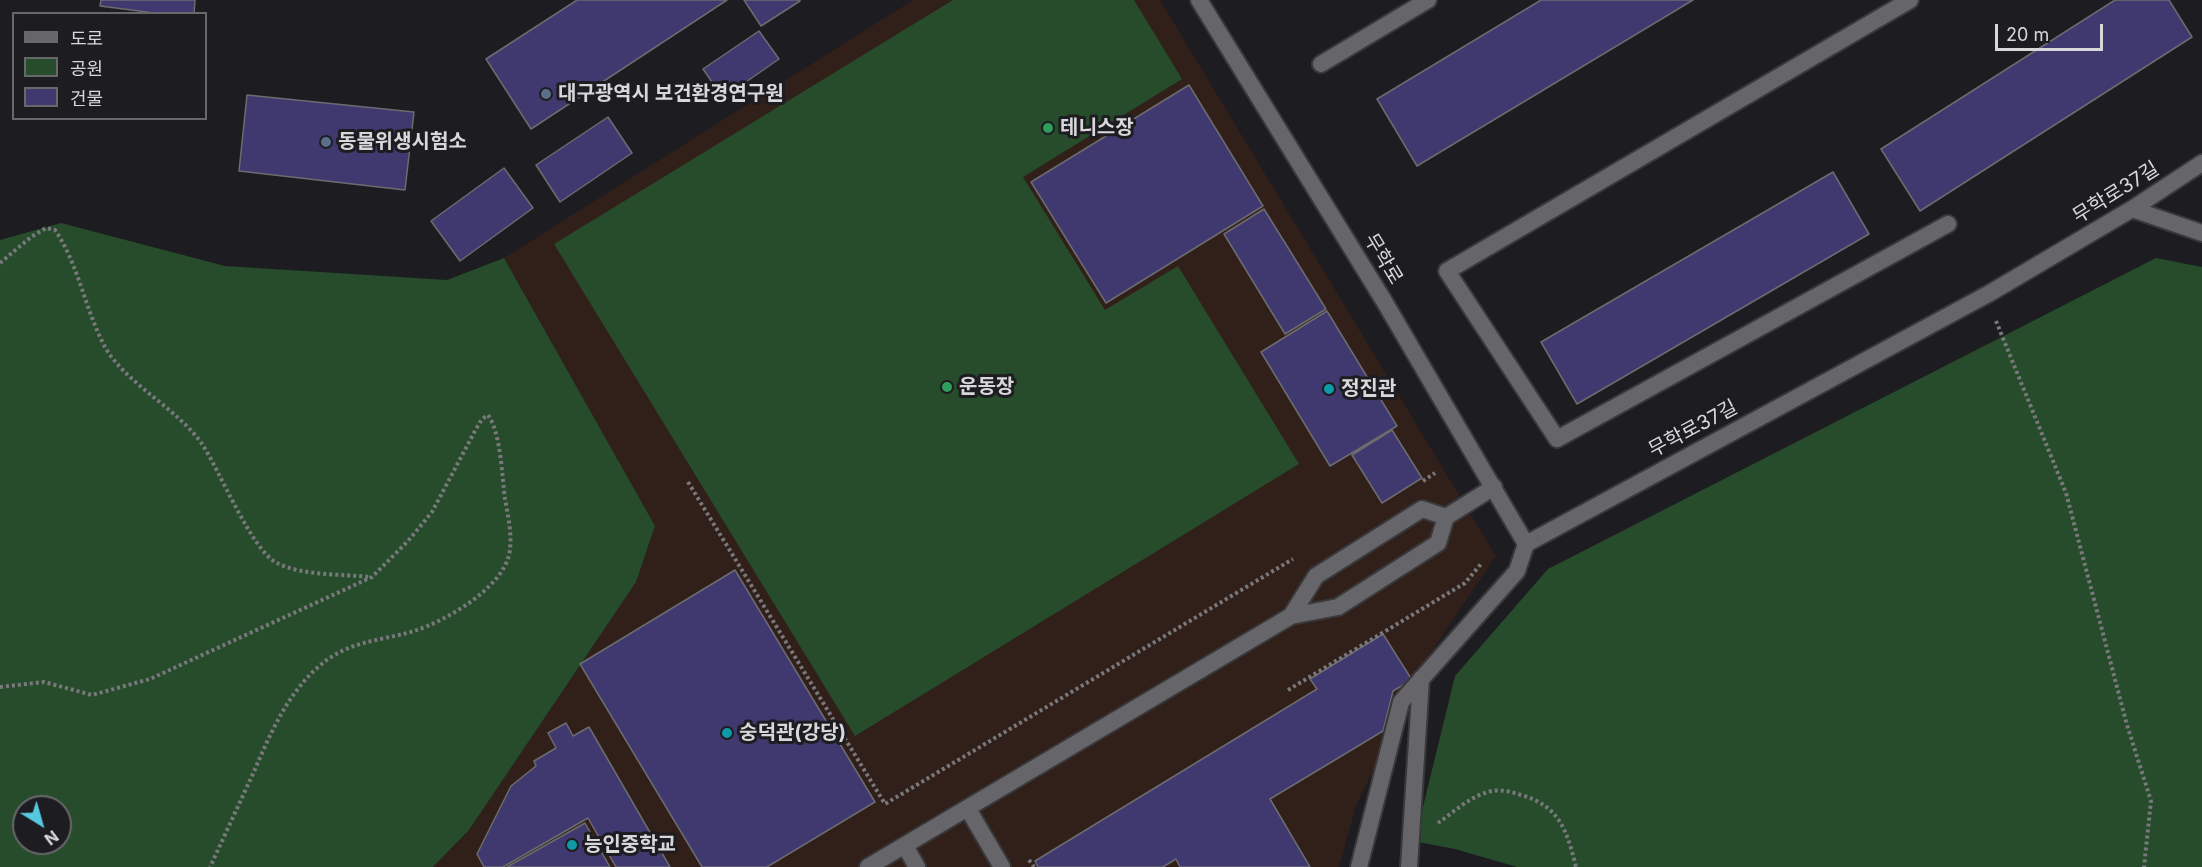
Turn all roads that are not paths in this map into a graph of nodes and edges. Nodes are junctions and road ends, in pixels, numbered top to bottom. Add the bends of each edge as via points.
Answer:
1 (1199, 0) edge
2 (1428, 0) edge
3 (1910, 0) edge
4 (1321, 64) dead end
5 (2202, 163) edge
6 (2132, 209) junction
7 (1948, 224) dead end
8 (2202, 233) edge
9 (1494, 487) junction
10 (1446, 518) junction
11 (1526, 544) junction
12 (1291, 616) junction
13 (1421, 679) junction
14 (968, 809) junction
15 (905, 846) junction
16 (868, 867) edge
17 (917, 867) edge
18 (1002, 867) edge
19 (1359, 867) edge
20 (1409, 867) edge

1 - 9 street, 무학로
2 - 4 street
3 - 7 street via 1447,271 1557,439
5 - 6 street, 무학로37길
6 - 8 street
6 - 11 street, 무학로37길 via 1990,293
9 - 10 street
9 - 11 street, 무학로
10 - 12 street via 1438,543 1338,607
10 - 12 street via 1422,509 1316,576
11 - 13 street via 1517,572
12 - 14 street
13 - 19 street via 1401,702
13 - 20 street
14 - 15 street
14 - 18 street
15 - 16 street
15 - 17 street

